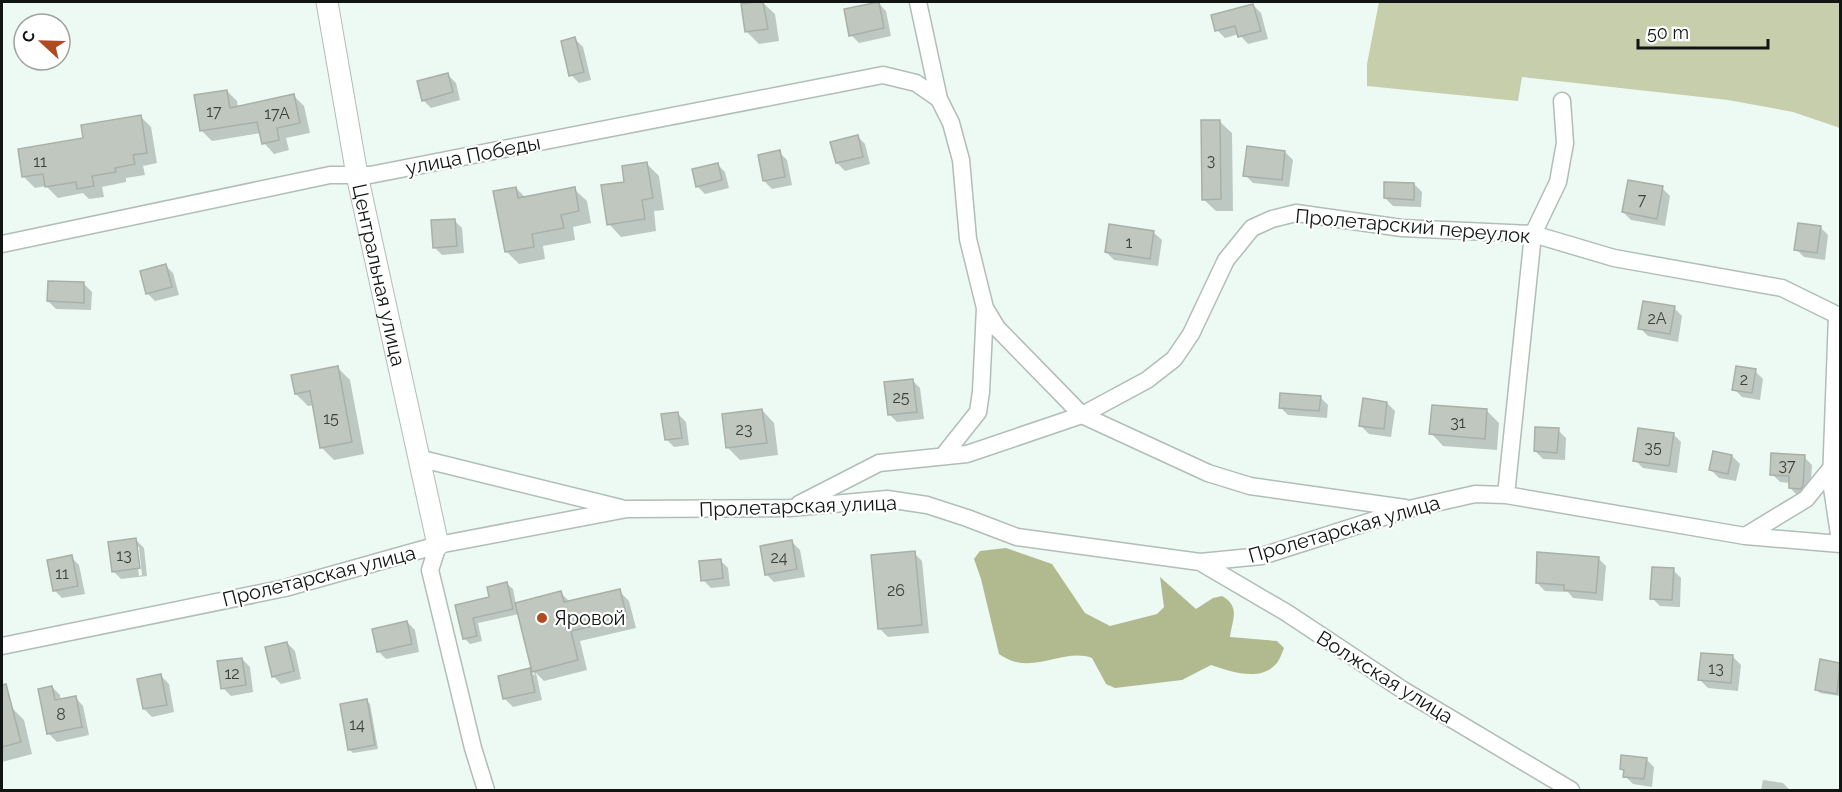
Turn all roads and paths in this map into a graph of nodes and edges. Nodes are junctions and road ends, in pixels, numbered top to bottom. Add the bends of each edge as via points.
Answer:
1 (327, 2) edge
2 (918, 2) edge
3 (939, 99) junction
4 (1562, 101) dead end
5 (357, 175) junction
6 (1533, 234) junction
7 (2, 244) edge
8 (985, 308) junction
9 (1839, 316) edge
10 (1082, 415) junction
11 (943, 456) junction
12 (418, 458) junction
13 (1832, 466) junction
14 (1506, 495) junction
15 (790, 508) junction
16 (627, 509) junction
17 (1409, 509) junction
18 (1745, 536) junction
19 (1840, 542) edge
20 (438, 545) junction
21 (1200, 562) junction
22 (2, 646) edge
23 (486, 790) edge
24 (1571, 790) edge

1 - 5 street, Центральная улица
2 - 3 street
3 - 5 street, улица Победы via 916,83 883,75
3 - 8 street via 951,123 961,160 968,239
4 - 6 street via 1565,143 1558,182
5 - 7 street, улица Победы via 330,175
5 - 12 street, Центральная улица
6 - 9 street, Пролетарский переулок via 1614,258 1782,288
6 - 10 street, Пролетарский переулок via 1401,228 1296,213 1272,219 1252,228 1226,260 1191,334 1174,359 1147,380
6 - 14 street
8 - 10 street via 997,328
8 - 11 street via 978,412
9 - 13 street, Пролетарский переулок
10 - 11 street, Пролетарский переулок via 967,454
10 - 17 street via 1208,472 1250,486
11 - 15 street, Пролетарский переулок via 879,463
12 - 16 street
12 - 20 street, Центральная улица
13 - 18 street via 1806,499
13 - 19 street, Пролетарский переулок
14 - 17 street, Пролетарская улица via 1475,494
14 - 18 street, Пролетарская улица
15 - 16 street, Пролетарская улица
15 - 21 street, Пролетарская улица via 887,499 927,505 1017,537
16 - 20 street, Пролетарская улица
17 - 21 street, Пролетарская улица via 1262,556
18 - 19 street, Пролетарская улица
20 - 22 street, Пролетарская улица via 285,588
20 - 23 street via 430,570
21 - 24 street, Волжская улица

